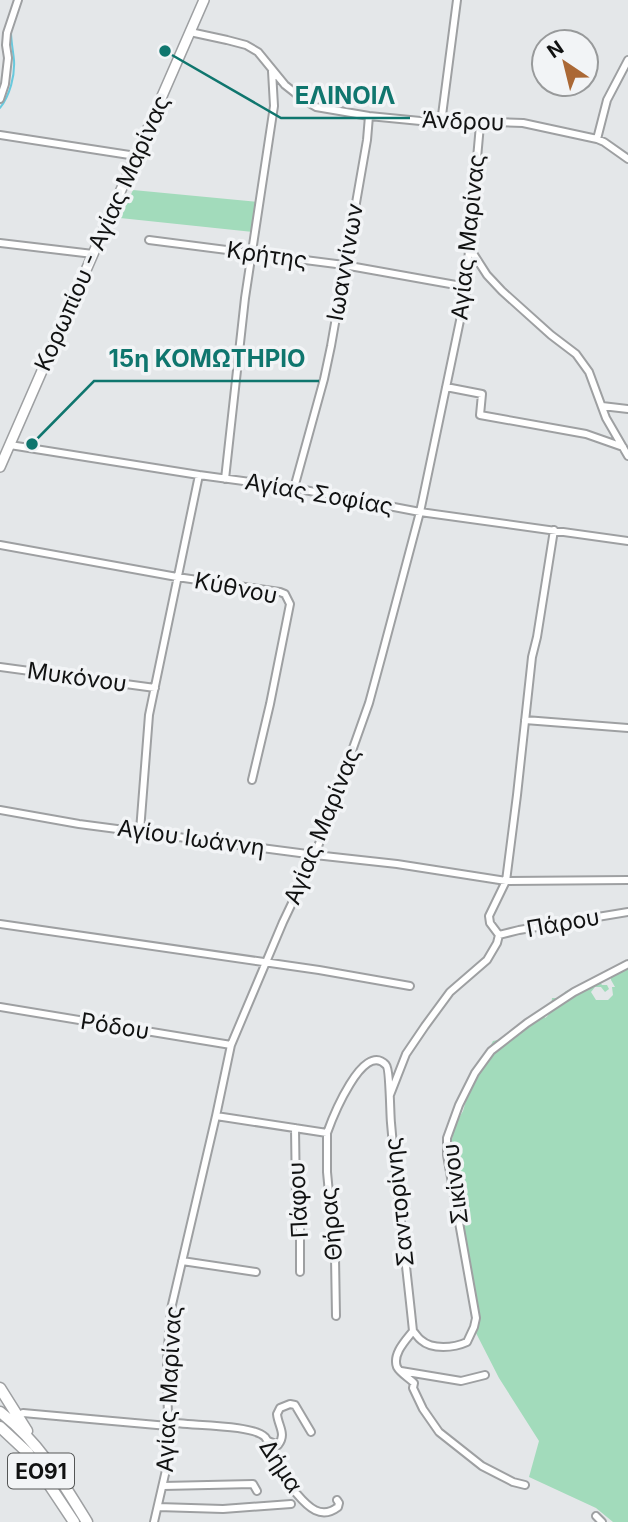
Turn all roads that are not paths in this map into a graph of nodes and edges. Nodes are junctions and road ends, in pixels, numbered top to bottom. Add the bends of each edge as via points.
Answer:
1 (18, 0) edge
2 (204, 0) edge
3 (457, 0) edge
4 (190, 32) junction
5 (3, 45) edge
6 (628, 60) edge
7 (272, 71) junction
8 (0, 99) edge
9 (369, 116) junction
10 (441, 123) junction
11 (480, 125) junction
12 (0, 135) edge
13 (597, 139) junction
14 (136, 156) junction
15 (628, 159) edge
16 (149, 240) dead end
17 (0, 243) edge
18 (468, 247) junction
19 (251, 252) junction
20 (93, 254) junction
21 (344, 265) junction
22 (467, 287) junction
23 (446, 387) junction
24 (602, 406) junction
25 (628, 410) edge
26 (10, 445) junction
27 (625, 447) edge
28 (628, 456) edge
29 (0, 467) edge
30 (199, 475) junction
31 (225, 479) junction
32 (294, 488) junction
33 (420, 512) junction
34 (554, 530) junction
35 (628, 541) edge
36 (0, 545) edge
37 (177, 577) junction
38 (0, 667) edge
39 (155, 688) junction
40 (525, 720) junction
41 (628, 728) edge
42 (252, 780) dead end
43 (0, 810) edge
44 (140, 831) junction
45 (315, 855) junction
46 (628, 880) edge
47 (506, 881) junction
48 (628, 912) edge
49 (0, 924) edge
50 (499, 935) junction
51 (266, 962) junction
52 (628, 964) edge
53 (410, 986) dead end
54 (0, 1007) edge
55 (231, 1045) junction
56 (389, 1096) junction
57 (216, 1115) junction
58 (295, 1128) junction
59 (327, 1133) junction
60 (182, 1261) junction
61 (256, 1272) dead end
62 (300, 1272) dead end
63 (336, 1316) dead end
64 (413, 1331) junction
65 (400, 1370) junction
66 (485, 1375) dead end
67 (0, 1388) edge
68 (0, 1412) edge
69 (17, 1416) junction
70 (168, 1424) junction
71 (0, 1427) edge
72 (311, 1433) dead end
73 (267, 1440) junction
74 (36, 1446) junction
75 (525, 1485) dead end
76 (163, 1486) junction
77 (257, 1491) dead end
78 (337, 1500) dead end
79 (291, 1504) dead end
80 (158, 1507) junction
81 (596, 1517) dead end
82 (74, 1522) edge
83 (88, 1522) edge
84 (154, 1522) edge
85 (602, 1522) edge

1 - 5 street
2 - 4 main road, Κορωπίου - Αγίας Μαρίνας
3 - 10 street
4 - 7 street, Άνδρου via 246,45 258,52
4 - 14 main road, Κορωπίου - Αγίας Μαρίνας
5 - 8 street via 8,58
6 - 13 street via 607,100
7 - 9 street, Άνδρου via 316,107
7 - 19 street via 274,106
9 - 10 street, Άνδρου
9 - 21 street, Ιωαννίνων
10 - 11 street, Άνδρου
11 - 13 street, Άνδρου via 523,123
11 - 18 street, Αγίας Μαρίνας
12 - 14 street
13 - 15 street, Άνδρου
14 - 20 main road, Κορωπίου - Αγίας Μαρίνας
16 - 19 street, Κρήτης
17 - 20 street
18 - 22 street, Αγίας Μαρίνας
18 - 24 street via 502,291 576,354 589,372
19 - 21 street, Κρήτης
19 - 31 street
20 - 26 main road, Κορωπίου - Αγίας Μαρίνας
21 - 22 street, Κρήτης
21 - 32 street, Ιωαννίνων via 324,379
22 - 23 street, Αγίας Μαρίνας
23 - 27 street via 482,394 480,415 586,434
23 - 33 street, Αγίας Μαρίνας
24 - 25 street
24 - 27 street
26 - 29 main road, Κορωπίου - Αγίας Μαρίνας
26 - 30 street, Αγίας Σοφίας
27 - 28 street
30 - 31 street, Αγίας Σοφίας
30 - 37 street
31 - 32 street, Αγίας Σοφίας
32 - 33 street, Αγίας Σοφίας
33 - 34 street, Αγίας Σοφίας
33 - 45 street, Αγίας Μαρίνας via 369,703
34 - 35 street, Αγίας Σοφίας
34 - 40 street via 531,657
36 - 37 street, Κύθνου
37 - 39 street
37 - 42 street, Κύθνου via 280,592 288,598
38 - 39 street, Μυκόνου
39 - 44 street
40 - 41 street
40 - 47 street
43 - 44 street, Αγίου Ιωάννη
44 - 45 street, Αγίου Ιωάννη
45 - 47 street, Αγίου Ιωάννη
45 - 51 street, Αγίας Μαρίνας
46 - 47 street, Αγίου Ιωάννη
47 - 50 street via 489,916
48 - 50 street, Πάρου
49 - 51 street
50 - 56 street via 486,960 450,992 425,1026 406,1055
51 - 53 street
51 - 55 street, Αγίας Μαρίνας
52 - 64 street, Σικίνου via 527,1023 491,1052 475,1073 447,1138 474,1327 467,1342 450,1347 429,1345
54 - 55 street, Ρόδου
55 - 57 street, Αγίας Μαρίνας
56 - 59 street, Σαντορίνης via 385,1064 361,1068 337,1106
56 - 64 street, Σαντορίνης
57 - 58 street
57 - 60 street, Αγίας Μαρίνας
58 - 59 street
58 - 62 street, Πάφου
59 - 63 street, Θήρας
60 - 61 street
60 - 70 street, Αγίας Μαρίνας via 168,1336
64 - 65 street via 400,1349 396,1363
65 - 66 street via 461,1381
65 - 75 street via 414,1383 423,1409 439,1432 482,1466
67 - 69 main road
68 - 74 main road, ΕΟ91
69 - 70 street, Δήμα
69 - 74 main road
70 - 73 street, Δήμα via 255,1431
70 - 76 street, Αγίας Μαρίνας
71 - 82 main road, ΕΟ91 via 28,1453
72 - 73 street via 290,1404 276,1414 281,1441 278,1445
73 - 78 street, Δήμα via 283,1478 306,1505 316,1512 330,1512 338,1507
74 - 83 main road, ΕΟ91
76 - 77 street via 253,1484
76 - 80 street, Αγίας Μαρίνας
79 - 80 street
80 - 84 street, Αγίας Μαρίνας
81 - 85 street

